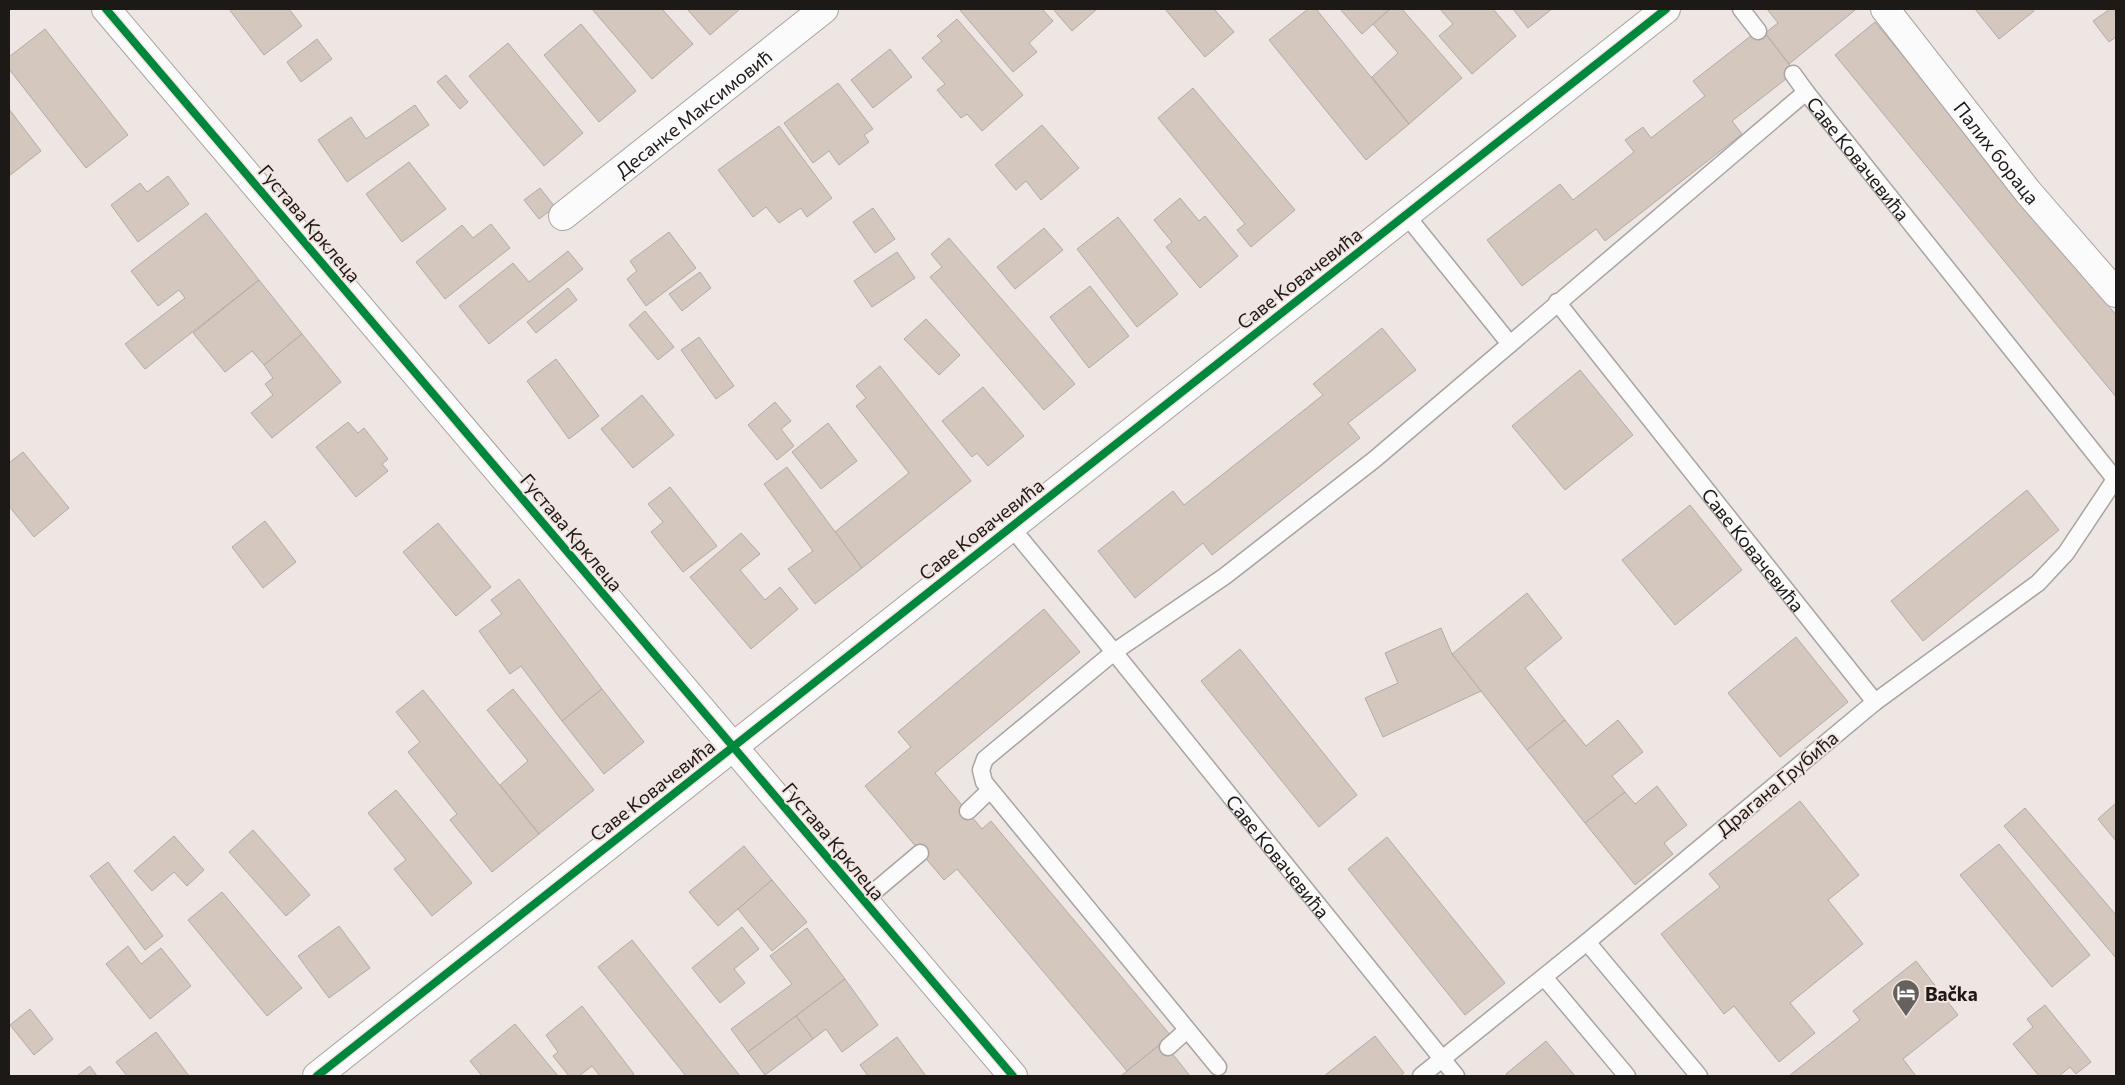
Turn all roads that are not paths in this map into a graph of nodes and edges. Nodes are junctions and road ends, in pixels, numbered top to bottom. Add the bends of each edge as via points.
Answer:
1 (106, 9) edge
2 (824, 9) edge
3 (1666, 9) edge
4 (1741, 9) edge
5 (1885, 9) edge
6 (1758, 30) dead end
7 (1793, 74) dead end
8 (1806, 92) junction
9 (1406, 215) junction
10 (563, 216) dead end
11 (2116, 293) edge
12 (1557, 302) junction
13 (1510, 344) junction
14 (2116, 479) edge
15 (1011, 527) junction
16 (1114, 652) junction
17 (1875, 702) junction
18 (733, 747) junction
19 (990, 790) junction
20 (968, 811) dead end
21 (920, 853) dead end
22 (864, 900) junction
23 (1587, 942) junction
24 (1544, 976) junction
25 (1187, 1030) junction
26 (1168, 1047) dead end
27 (1443, 1059) junction
28 (1218, 1067) dead end
29 (317, 1076) edge
30 (1013, 1076) edge
31 (1421, 1076) edge
32 (1456, 1076) edge
33 (1628, 1076) edge
34 (1699, 1076) edge

1 - 18 street, Густава Крклеца
2 - 10 street, Десанке Максимовић
3 - 9 street, Саве Ковачевића
4 - 6 lane
5 - 11 street, Палих бораца via 2028,192
7 - 8 lane
8 - 12 lane, Саве Ковачевића
8 - 14 lane, Саве Ковачевића
9 - 13 lane
9 - 15 street, Саве Ковачевића
12 - 13 lane, Саве Ковачевића
12 - 17 lane, Саве Ковачевића
13 - 16 lane, Саве Ковачевића via 1359,471 1225,576
14 - 17 lane, Драгана Грубића via 2066,553 2038,583
15 - 16 lane, Саве Ковачевића
15 - 18 street, Саве Ковачевића
16 - 19 lane via 985,759 981,770
16 - 27 lane, Саве Ковачевића
17 - 23 lane, Драгана Грубића
18 - 22 street, Густава Крклеца
18 - 29 street, Саве Ковачевића
19 - 20 lane
19 - 25 lane
21 - 22 lane
22 - 30 street, Густава Крклеца
23 - 24 lane, Драгана Грубића
23 - 34 lane
24 - 27 lane, Драгана Грубића
24 - 33 lane
25 - 26 lane
25 - 28 lane
27 - 31 lane, Драгана Грубића
27 - 32 lane, Саве Ковачевића

